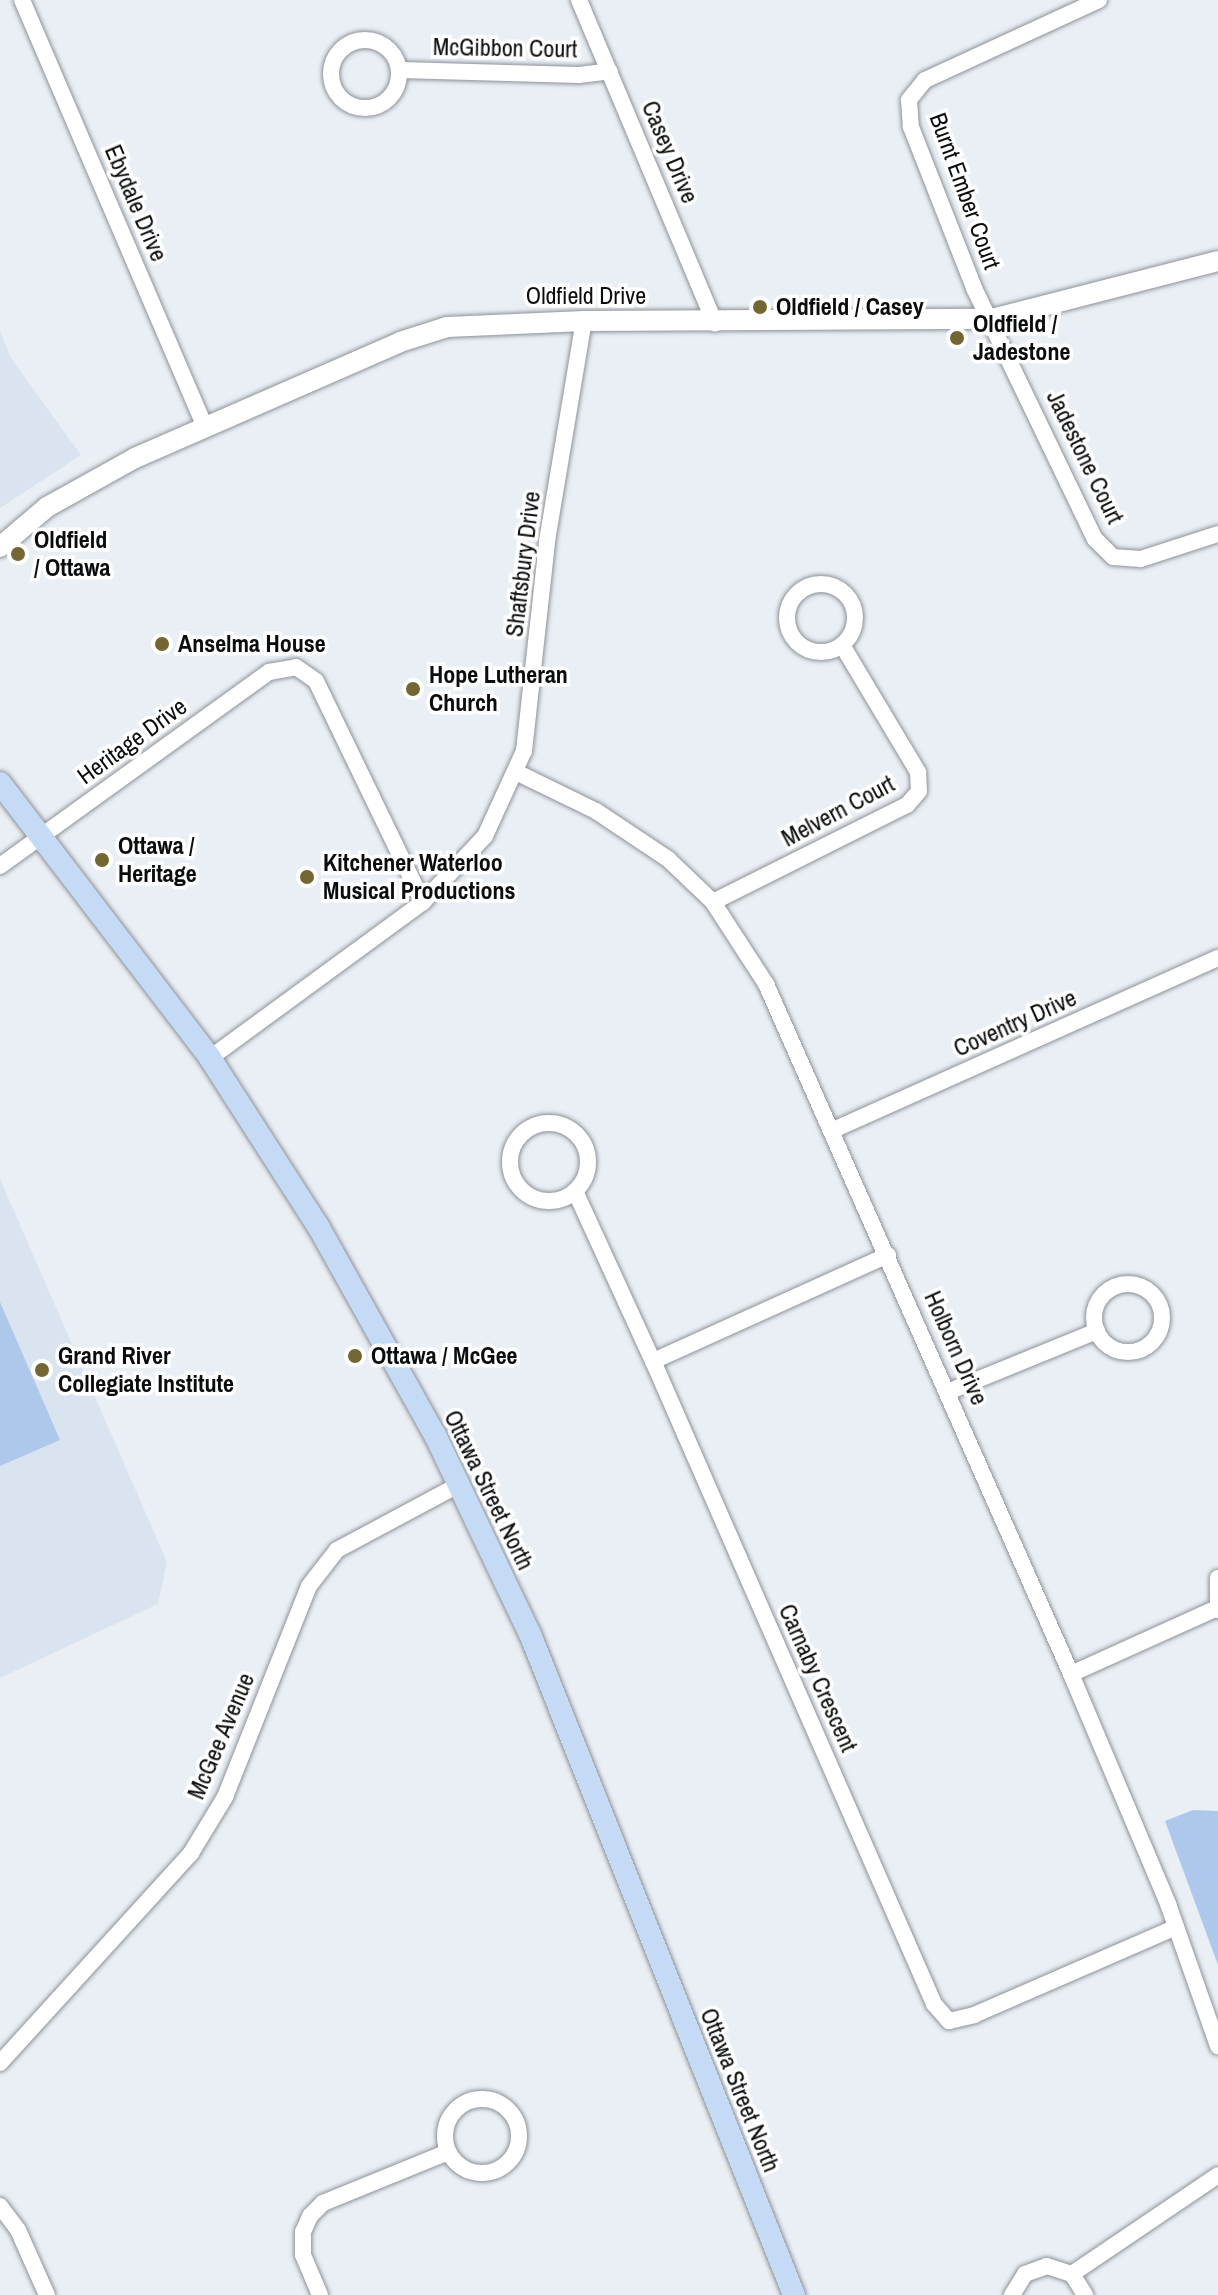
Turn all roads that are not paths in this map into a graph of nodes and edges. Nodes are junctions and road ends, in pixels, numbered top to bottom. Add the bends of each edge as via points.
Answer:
1 (22, 0) edge
2 (579, 0) edge
3 (1099, 0) edge
4 (400, 70) junction
5 (610, 71) junction
6 (1218, 261) edge
7 (992, 319) junction
8 (584, 321) junction
9 (715, 324) junction
10 (204, 425) junction
11 (1218, 534) edge
12 (0, 547) edge
13 (842, 645) junction
14 (518, 773) junction
15 (0, 783) edge
16 (42, 833) junction
17 (0, 866) edge
18 (423, 902) junction
19 (713, 902) junction
20 (1218, 958) edge
21 (210, 1058) junction
22 (831, 1131) junction
23 (575, 1191) junction
24 (888, 1255) junction
25 (1097, 1331) junction
26 (653, 1361) junction
27 (950, 1391) junction
28 (458, 1485) junction
29 (1218, 1578) edge
30 (1218, 1609) edge
31 (1071, 1674) junction
32 (1176, 1927) junction
33 (1218, 2046) edge
34 (0, 2063) edge
35 (448, 2152) junction
36 (1218, 2175) edge
37 (0, 2206) edge
38 (1072, 2274) junction
39 (47, 2295) edge
40 (320, 2295) edge
41 (794, 2295) edge
42 (1012, 2295) edge
43 (1085, 2295) edge

1 - 10 street, Ebydale Drive
2 - 5 street, Casey Drive
3 - 7 street, Burnt Ember Court via 939,73 909,100 911,127 974,288
4 - 4 street, McGibbon Court via 390,49 368,39 356,40 336,54 331,79 347,103 370,108 394,93
4 - 5 street, McGibbon Court via 579,75
5 - 9 street, Casey Drive
6 - 7 street, Oldfield Drive
7 - 9 street, Oldfield Drive
7 - 11 street, Jadestone Court via 1095,539 1113,557 1141,559
8 - 9 street, Oldfield Drive
8 - 10 street, Oldfield Drive via 447,327
8 - 14 street, Shaftsbury Drive via 547,541 528,728
10 - 12 street, Oldfield Drive via 47,507
13 - 13 street via 855,623 848,596 824,583 799,591 787,610 793,638 813,651
13 - 19 street, Melvern Court via 918,772 919,791 907,805
14 - 18 street, Shaftsbury Drive via 485,836
14 - 19 street, Holborn Drive via 596,811 668,859
15 - 16 main road, Ottawa Street North
16 - 17 street, Heritage Drive
16 - 18 street, Heritage Drive via 269,672 296,667 316,681
16 - 21 main road, Ottawa Street North
18 - 21 street, Shaftsbury Drive
19 - 22 street, Holborn Drive via 766,984
20 - 22 street, Coventry Drive
21 - 28 main road, Ottawa Street North via 318,1226
22 - 24 street, Holborn Drive
23 - 23 street via 587,1173 583,1142 558,1124 528,1129 518,1138 510,1160 521,1190 546,1202
23 - 26 street
24 - 26 street
24 - 27 street, Holborn Drive
25 - 25 street via 1112,1348 1136,1351 1159,1332 1160,1306 1142,1287 1110,1288 1094,1312
25 - 27 street
26 - 32 street, Carnaby Crescent via 940,2011 949,2021 974,2015
27 - 31 street, Holborn Drive
28 - 34 street, McGee Avenue via 337,1550 309,1586 225,1797 191,1853
28 - 41 main road, Ottawa Street North via 530,1634
29 - 30 street
30 - 31 street
31 - 32 street, Holborn Drive
32 - 33 street, Holborn Drive
35 - 35 street via 463,2168 490,2173 509,2162 517,2147 518,2127 500,2103 482,2098 467,2102 446,2126
35 - 40 street via 323,2203 310,2216 303,2232 303,2255
36 - 38 street
37 - 39 street via 18,2230
38 - 42 street via 1036,2268 1025,2274
38 - 43 street

